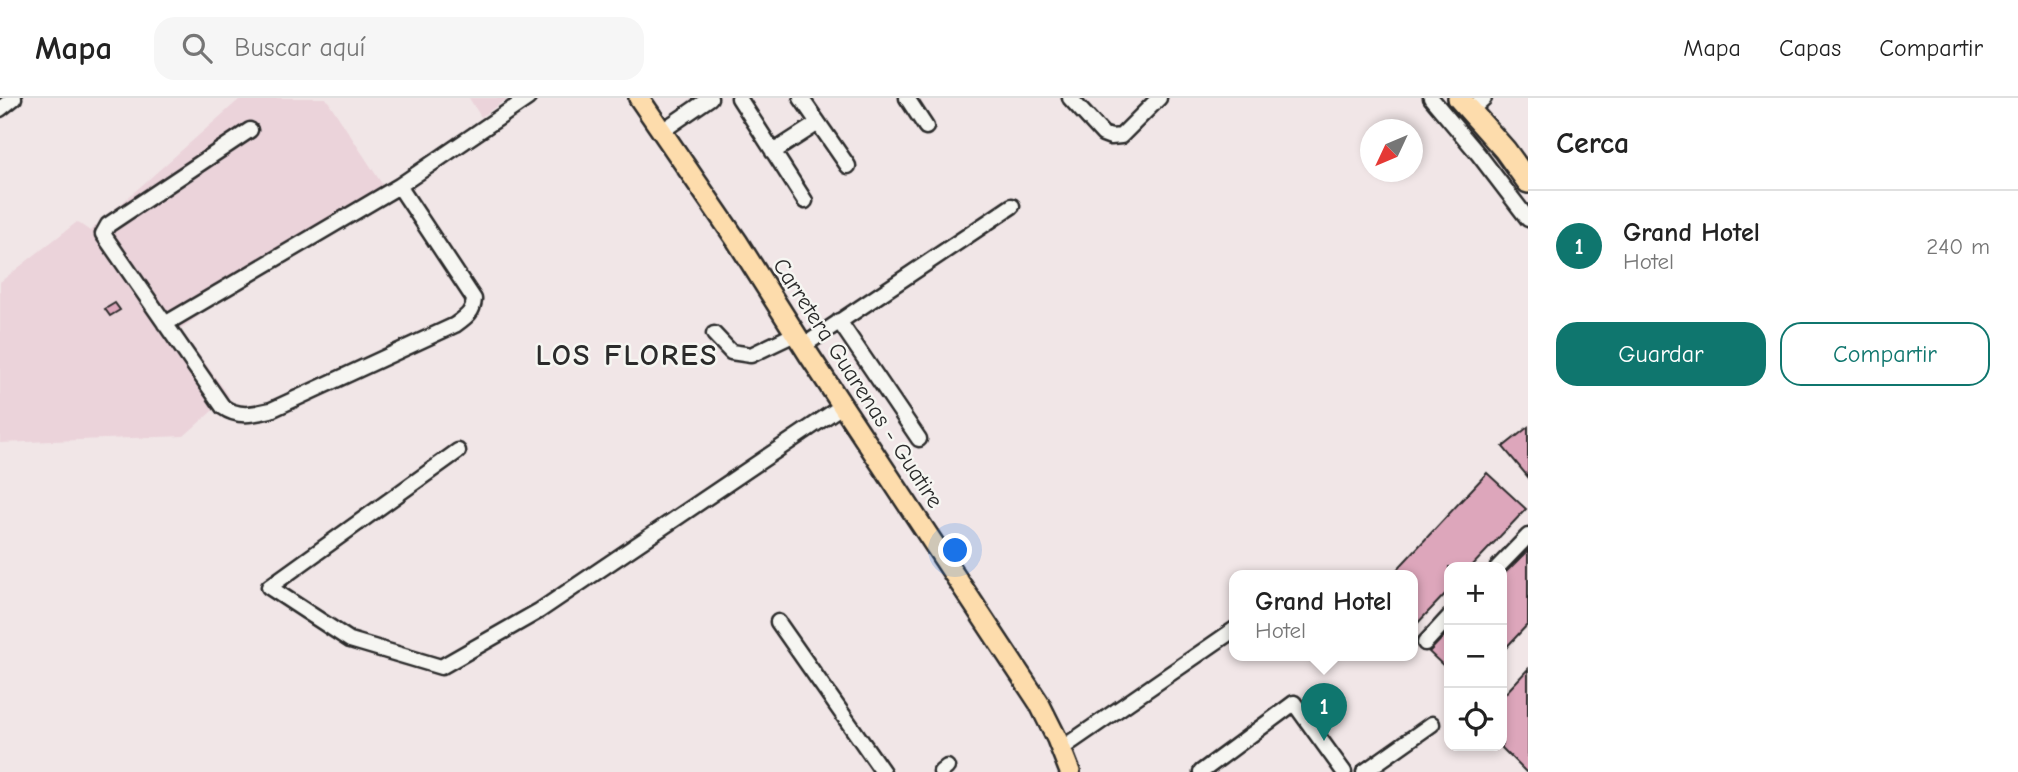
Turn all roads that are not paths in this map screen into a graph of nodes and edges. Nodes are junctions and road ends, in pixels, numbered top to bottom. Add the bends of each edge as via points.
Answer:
1 (14, 98) edge
2 (528, 98) edge
3 (639, 98) edge
4 (710, 98) edge
5 (739, 98) edge
6 (801, 98) edge
7 (907, 98) edge
8 (1070, 98) edge
9 (1159, 98) edge
10 (1431, 98) edge
11 (1471, 102) edge
12 (0, 109) edge
13 (818, 123) junction
14 (926, 127) dead end
15 (250, 130) dead end
16 (662, 131) junction
17 (774, 152) junction
18 (848, 166) dead end
19 (1528, 182) edge
20 (399, 186) junction
21 (805, 201) dead end
22 (1012, 206) dead end
23 (1528, 219) edge
24 (839, 321) junction
25 (165, 324) junction
26 (714, 334) dead end
27 (799, 340) junction
28 (842, 405) junction
29 (919, 439) dead end
30 (458, 451) dead end
31 (1528, 536) edge
32 (1503, 562) edge
33 (778, 622) dead end
34 (1444, 622) edge
35 (1229, 633) edge
36 (1425, 643) dead end
37 (1432, 724) dead end
38 (1061, 749) junction
39 (883, 772) edge
40 (1069, 772) edge
41 (1200, 772) edge
42 (1344, 772) edge
43 (1364, 772) edge

1 - 12 street
2 - 20 street
3 - 16 main road, Carretera Guarenas - Guatire
4 - 16 street
5 - 17 street
6 - 13 street
7 - 14 street
8 - 9 street via 1111,137 1121,136
10 - 23 street
11 - 19 highway
13 - 17 street
13 - 18 street
15 - 25 street via 104,230 104,238
16 - 27 main road, Carretera Guarenas - Guatire
17 - 21 street
20 - 25 street
20 - 25 street via 474,299 468,316 455,325 271,410 239,415 223,407
22 - 24 street
24 - 27 street
24 - 29 street
26 - 27 street via 731,352 751,355
27 - 28 main road, Carretera Guarenas - Guatire
28 - 30 street via 539,611 441,667 350,640 269,587
28 - 38 main road, Carretera Guarenas - Guatire via 1039,703
31 - 32 street
33 - 39 street
34 - 36 street
35 - 38 street
37 - 43 street
38 - 40 main road, Carretera Guarenas - Guatire
41 - 42 street via 1294,703

